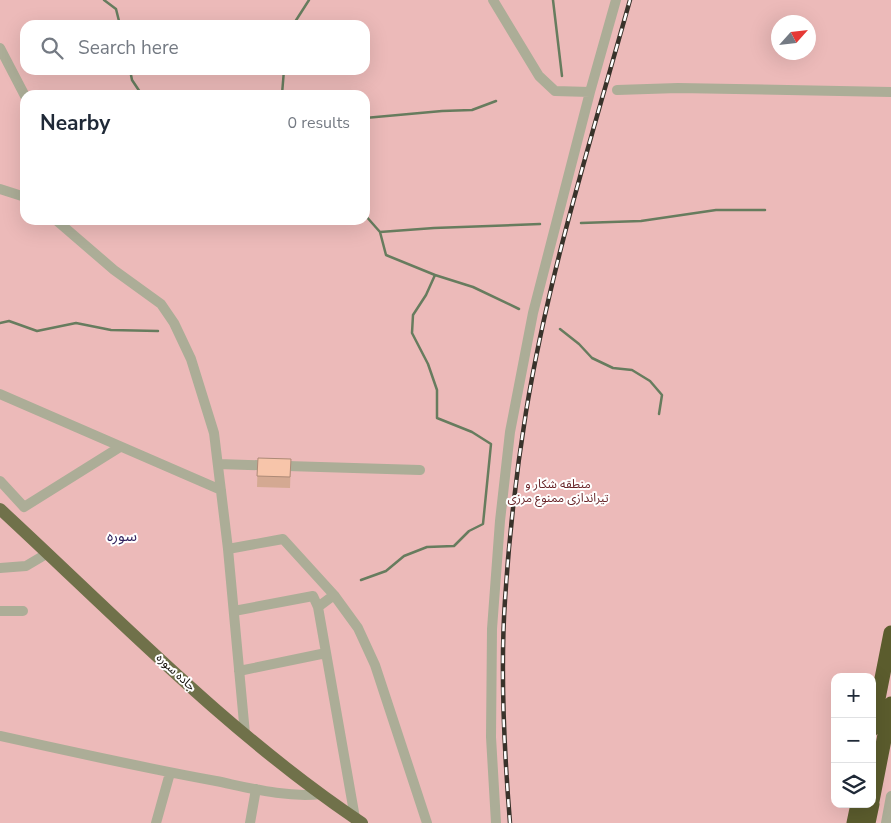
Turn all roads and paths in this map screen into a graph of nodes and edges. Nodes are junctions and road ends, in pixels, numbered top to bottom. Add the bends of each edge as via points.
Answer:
1 (493, 0) edge
2 (616, 0) edge
3 (0, 48) edge
4 (22, 90) edge
5 (617, 90) dead end
6 (590, 92) junction
7 (891, 92) edge
8 (0, 189) edge
9 (20, 195) edge
10 (62, 225) edge
11 (0, 394) edge
12 (120, 447) junction
13 (218, 464) junction
14 (420, 470) dead end
15 (0, 481) edge
16 (221, 490) junction
17 (24, 507) junction
18 (0, 509) edge
19 (13, 521) junction
20 (228, 549) junction
21 (48, 553) junction
22 (0, 568) edge
23 (334, 595) junction
24 (318, 606) junction
25 (0, 611) edge
26 (23, 611) dead end
27 (234, 611) junction
28 (891, 633) edge
29 (326, 652) junction
30 (239, 671) junction
31 (890, 710) edge
32 (874, 718) edge
33 (245, 734) junction
34 (0, 736) edge
35 (170, 773) junction
36 (876, 782) edge
37 (256, 789) junction
38 (321, 794) junction
39 (891, 796) edge
40 (857, 808) edge
41 (871, 808) edge
42 (359, 821) edge
43 (156, 823) edge
44 (250, 823) edge
45 (427, 823) edge
46 (496, 823) edge
47 (854, 823) edge
48 (868, 823) edge
49 (886, 823) edge

1 - 6 street via 539,76 555,90
2 - 6 street
3 - 4 street
5 - 7 street
6 - 46 street via 533,313 510,432 492,628 491,737
8 - 9 street
10 - 13 street via 114,270 161,304 174,323 190,359 214,434
11 - 12 street
12 - 16 street
12 - 17 street
13 - 14 street
13 - 16 street
15 - 17 street
16 - 20 street
17 - 19 street
18 - 19 main road, جاده سوره
19 - 21 main road, جاده سوره
20 - 23 street via 283,539
20 - 27 street
21 - 22 street via 26,566
21 - 33 main road, جاده سوره
23 - 24 street
23 - 45 street via 358,628 375,665
24 - 27 street via 313,596
24 - 29 street
25 - 26 street
27 - 30 street
28 - 32 highway
29 - 30 street
29 - 42 street
30 - 33 street
31 - 36 highway
33 - 38 main road, جاده سوره
34 - 35 street
35 - 37 street
35 - 43 street
37 - 38 street via 303,796
37 - 44 street
38 - 42 main road, جاده سوره
39 - 49 street
40 - 47 highway
41 - 48 highway

